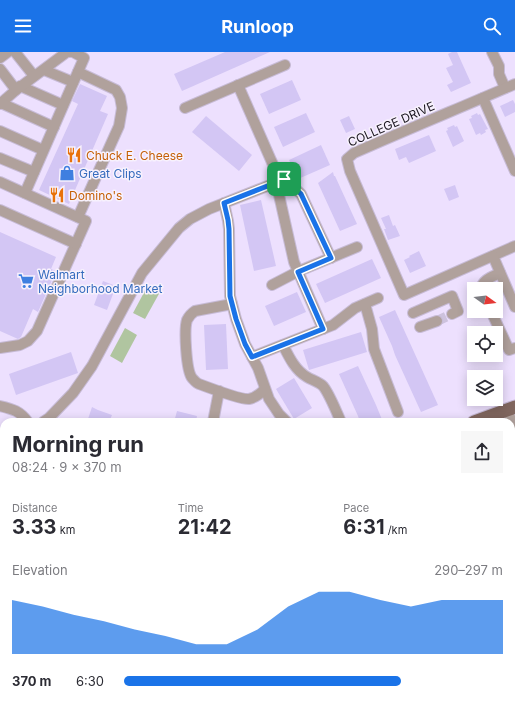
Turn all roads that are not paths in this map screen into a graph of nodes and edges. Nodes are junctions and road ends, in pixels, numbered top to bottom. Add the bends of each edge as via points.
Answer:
1 (8, 52) edge
2 (15, 52) edge
3 (72, 52) edge
4 (492, 52) edge
5 (87, 55) edge
6 (0, 58) edge
7 (285, 65) dead end
8 (0, 69) edge
9 (44, 70) junction
10 (78, 72) junction
11 (34, 76) junction
12 (73, 82) junction
13 (515, 84) edge
14 (238, 85) junction
15 (18, 88) junction
16 (504, 88) junction
17 (483, 98) junction
18 (0, 103) edge
19 (63, 105) junction
20 (185, 108) dead end
21 (54, 127) junction
22 (0, 131) edge
23 (44, 150) junction
24 (0, 158) edge
25 (515, 171) edge
26 (34, 172) junction
27 (283, 177) junction
28 (0, 182) edge
29 (25, 193) junction
30 (224, 203) junction
31 (0, 210) edge
32 (82, 219) junction
33 (76, 244) junction
34 (515, 246) edge
35 (357, 247) dead end
36 (493, 256) junction
37 (331, 258) junction
38 (298, 272) junction
39 (500, 273) junction
40 (484, 282) edge
41 (272, 285) dead end
42 (378, 298) dead end
43 (232, 304) junction
44 (365, 304) junction
45 (515, 307) edge
46 (413, 313) dead end
47 (452, 314) dead end
48 (494, 318) edge
49 (437, 321) tunnel mouth
50 (420, 327) dead end
51 (323, 329) junction
52 (283, 345) junction
53 (0, 348) edge
54 (515, 348) edge
55 (252, 357) junction
56 (265, 389) junction
57 (219, 391) junction
58 (0, 406) edge
59 (398, 412) dead end
60 (504, 413) edge
61 (25, 418) edge
62 (50, 418) edge
63 (214, 418) edge
64 (283, 418) edge
65 (340, 418) edge
66 (487, 418) edge

1 - 6 street
2 - 11 street
3 - 5 street
3 - 9 street via 67,52
4 - 16 street via 499,66
5 - 10 street
7 - 14 street
8 - 15 street
9 - 11 street
9 - 12 street
10 - 12 street
10 - 32 street via 116,90 122,108 119,126
11 - 15 street
12 - 19 street
13 - 16 street, COLLEGE DRIVE
14 - 20 street
14 - 27 street via 274,167
15 - 18 street
15 - 19 street
16 - 17 street, COLLEGE DRIVE
17 - 25 street
17 - 36 street, COLLEGE DRIVE via 347,158 350,171 404,295
18 - 21 street
19 - 21 street
21 - 23 street
22 - 23 street
23 - 26 street
24 - 26 street
26 - 29 street
27 - 30 street via 270,185
27 - 37 street via 301,194
27 - 38 street via 279,195
28 - 29 street
29 - 32 street
30 - 43 street via 229,229
30 - 62 street via 190,219 169,238 142,273 92,366 73,393
31 - 33 street
32 - 33 street
33 - 53 street via 37,331 20,345
34 - 36 street
35 - 37 street
36 - 39 street
37 - 38 street
38 - 41 street
38 - 51 street
39 - 40 street
39 - 45 street
42 - 44 street
43 - 55 street
43 - 57 street via 195,311 187,320 185,336 189,371 197,383
44 - 51 street
44 - 59 street via 372,328 374,349
46 - 47 street via 452,296 458,311
48 - 54 street via 509,350
49 - 50 street
51 - 52 street
52 - 55 street
52 - 65 street via 298,370 326,390
55 - 56 street
56 - 57 street via 249,399
56 - 64 street
57 - 63 street
58 - 61 street via 12,409
60 - 66 main road

